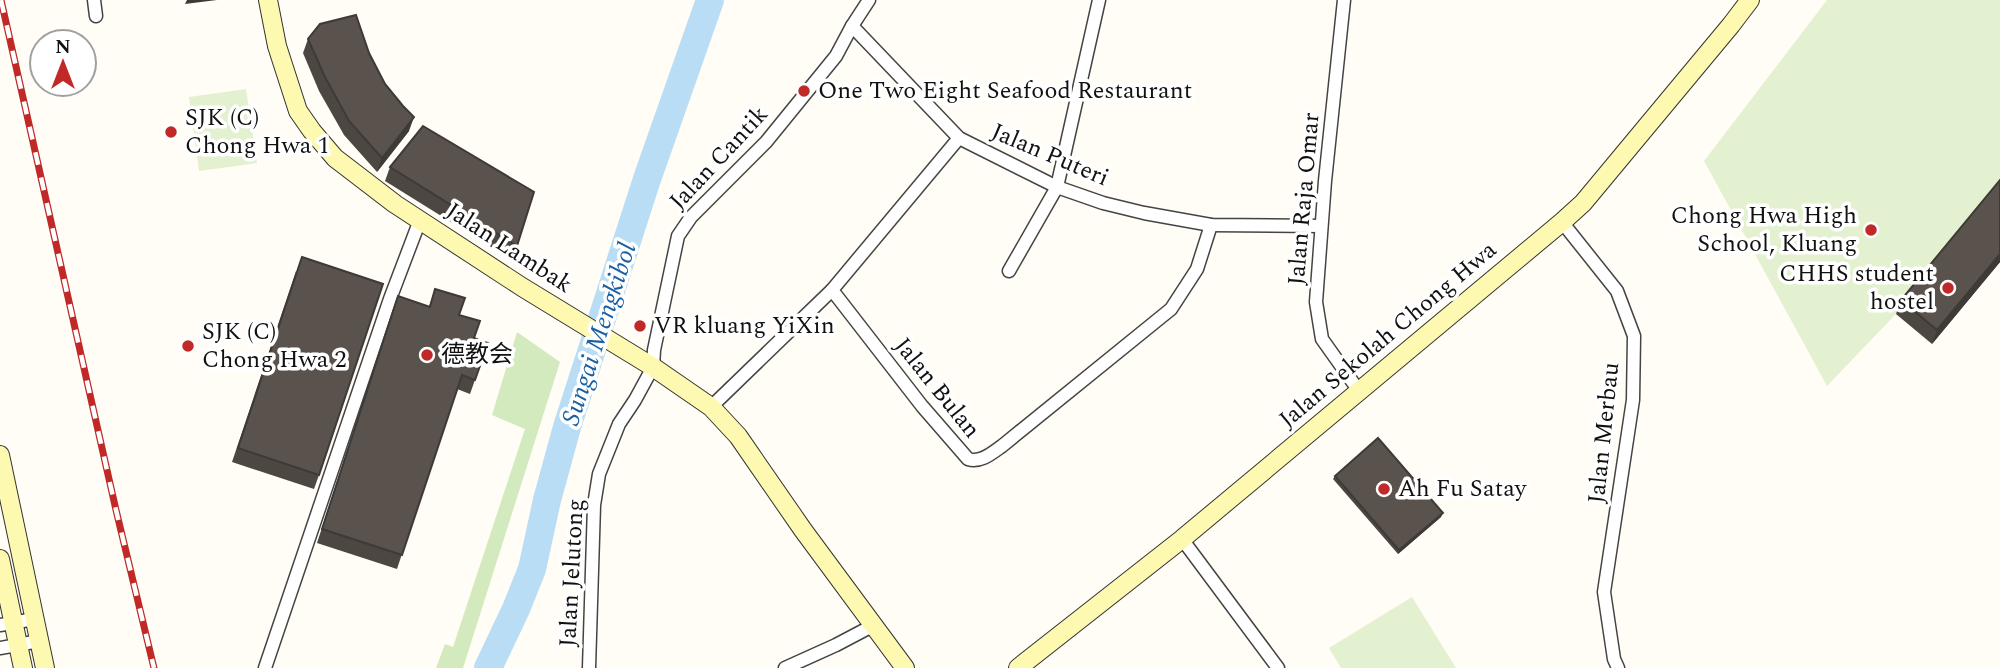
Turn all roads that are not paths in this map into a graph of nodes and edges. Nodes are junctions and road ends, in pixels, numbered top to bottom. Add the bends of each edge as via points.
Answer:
1 (94, 0) edge
2 (268, 0) edge
3 (869, 0) edge
4 (1099, 0) edge
5 (1344, 0) edge
6 (1750, 0) edge
7 (96, 16) dead end
8 (852, 26) junction
9 (959, 138) junction
10 (1057, 187) junction
11 (420, 220) junction
12 (1562, 222) junction
13 (1211, 225) junction
14 (1321, 226) junction
15 (1009, 271) dead end
16 (832, 290) junction
17 (653, 367) junction
18 (1359, 391) junction
19 (711, 407) junction
20 (0, 455) edge
21 (1182, 539) junction
22 (0, 559) edge
23 (34, 619) junction
24 (7, 624) edge
25 (874, 625) junction
26 (39, 641) junction
27 (9, 647) edge
28 (23, 668) edge
29 (45, 668) edge
30 (265, 668) edge
31 (589, 668) edge
32 (785, 668) edge
33 (905, 668) edge
34 (1018, 668) edge
35 (1278, 668) edge
36 (1618, 668) edge

1 - 7 street
2 - 11 street, Jalan Lambak via 298,111 335,158
3 - 8 street, Jalan Cantik
4 - 10 street
5 - 14 street, Jalan Raja Omar
6 - 12 street, Jalan Sekolah Chong Hwa via 1583,203
8 - 9 street, Jalan Puteri
8 - 17 street, Jalan Cantik via 836,56 766,142 678,236
9 - 10 street, Jalan Puteri
9 - 16 street
10 - 13 street, Jalan Puteri via 1103,203
10 - 15 street
11 - 17 street, Jalan Lambak
11 - 30 street
12 - 18 street, Jalan Sekolah Chong Hwa
12 - 36 street, Jalan Merbau via 1618,291 1634,336 1633,400 1604,592
13 - 14 street, Jalan Puteri
13 - 16 street, Jalan Bulan via 1197,268 1171,309 1002,446 973,460 922,406
14 - 18 street, Jalan Raja Omar via 1316,302 1322,339
16 - 19 street
17 - 19 street, Jalan Lambak
17 - 31 street, Jalan Jelutong via 619,424 599,474
18 - 21 street, Jalan Sekolah Chong Hwa
19 - 25 street, Jalan Lambak via 738,436
20 - 23 street
21 - 34 street, Jalan Sekolah Chong Hwa
21 - 35 street
22 - 24 street
23 - 24 street
23 - 26 street
24 - 27 street
25 - 32 street
25 - 33 street, Jalan Lambak
26 - 27 street
26 - 29 street
27 - 28 street

